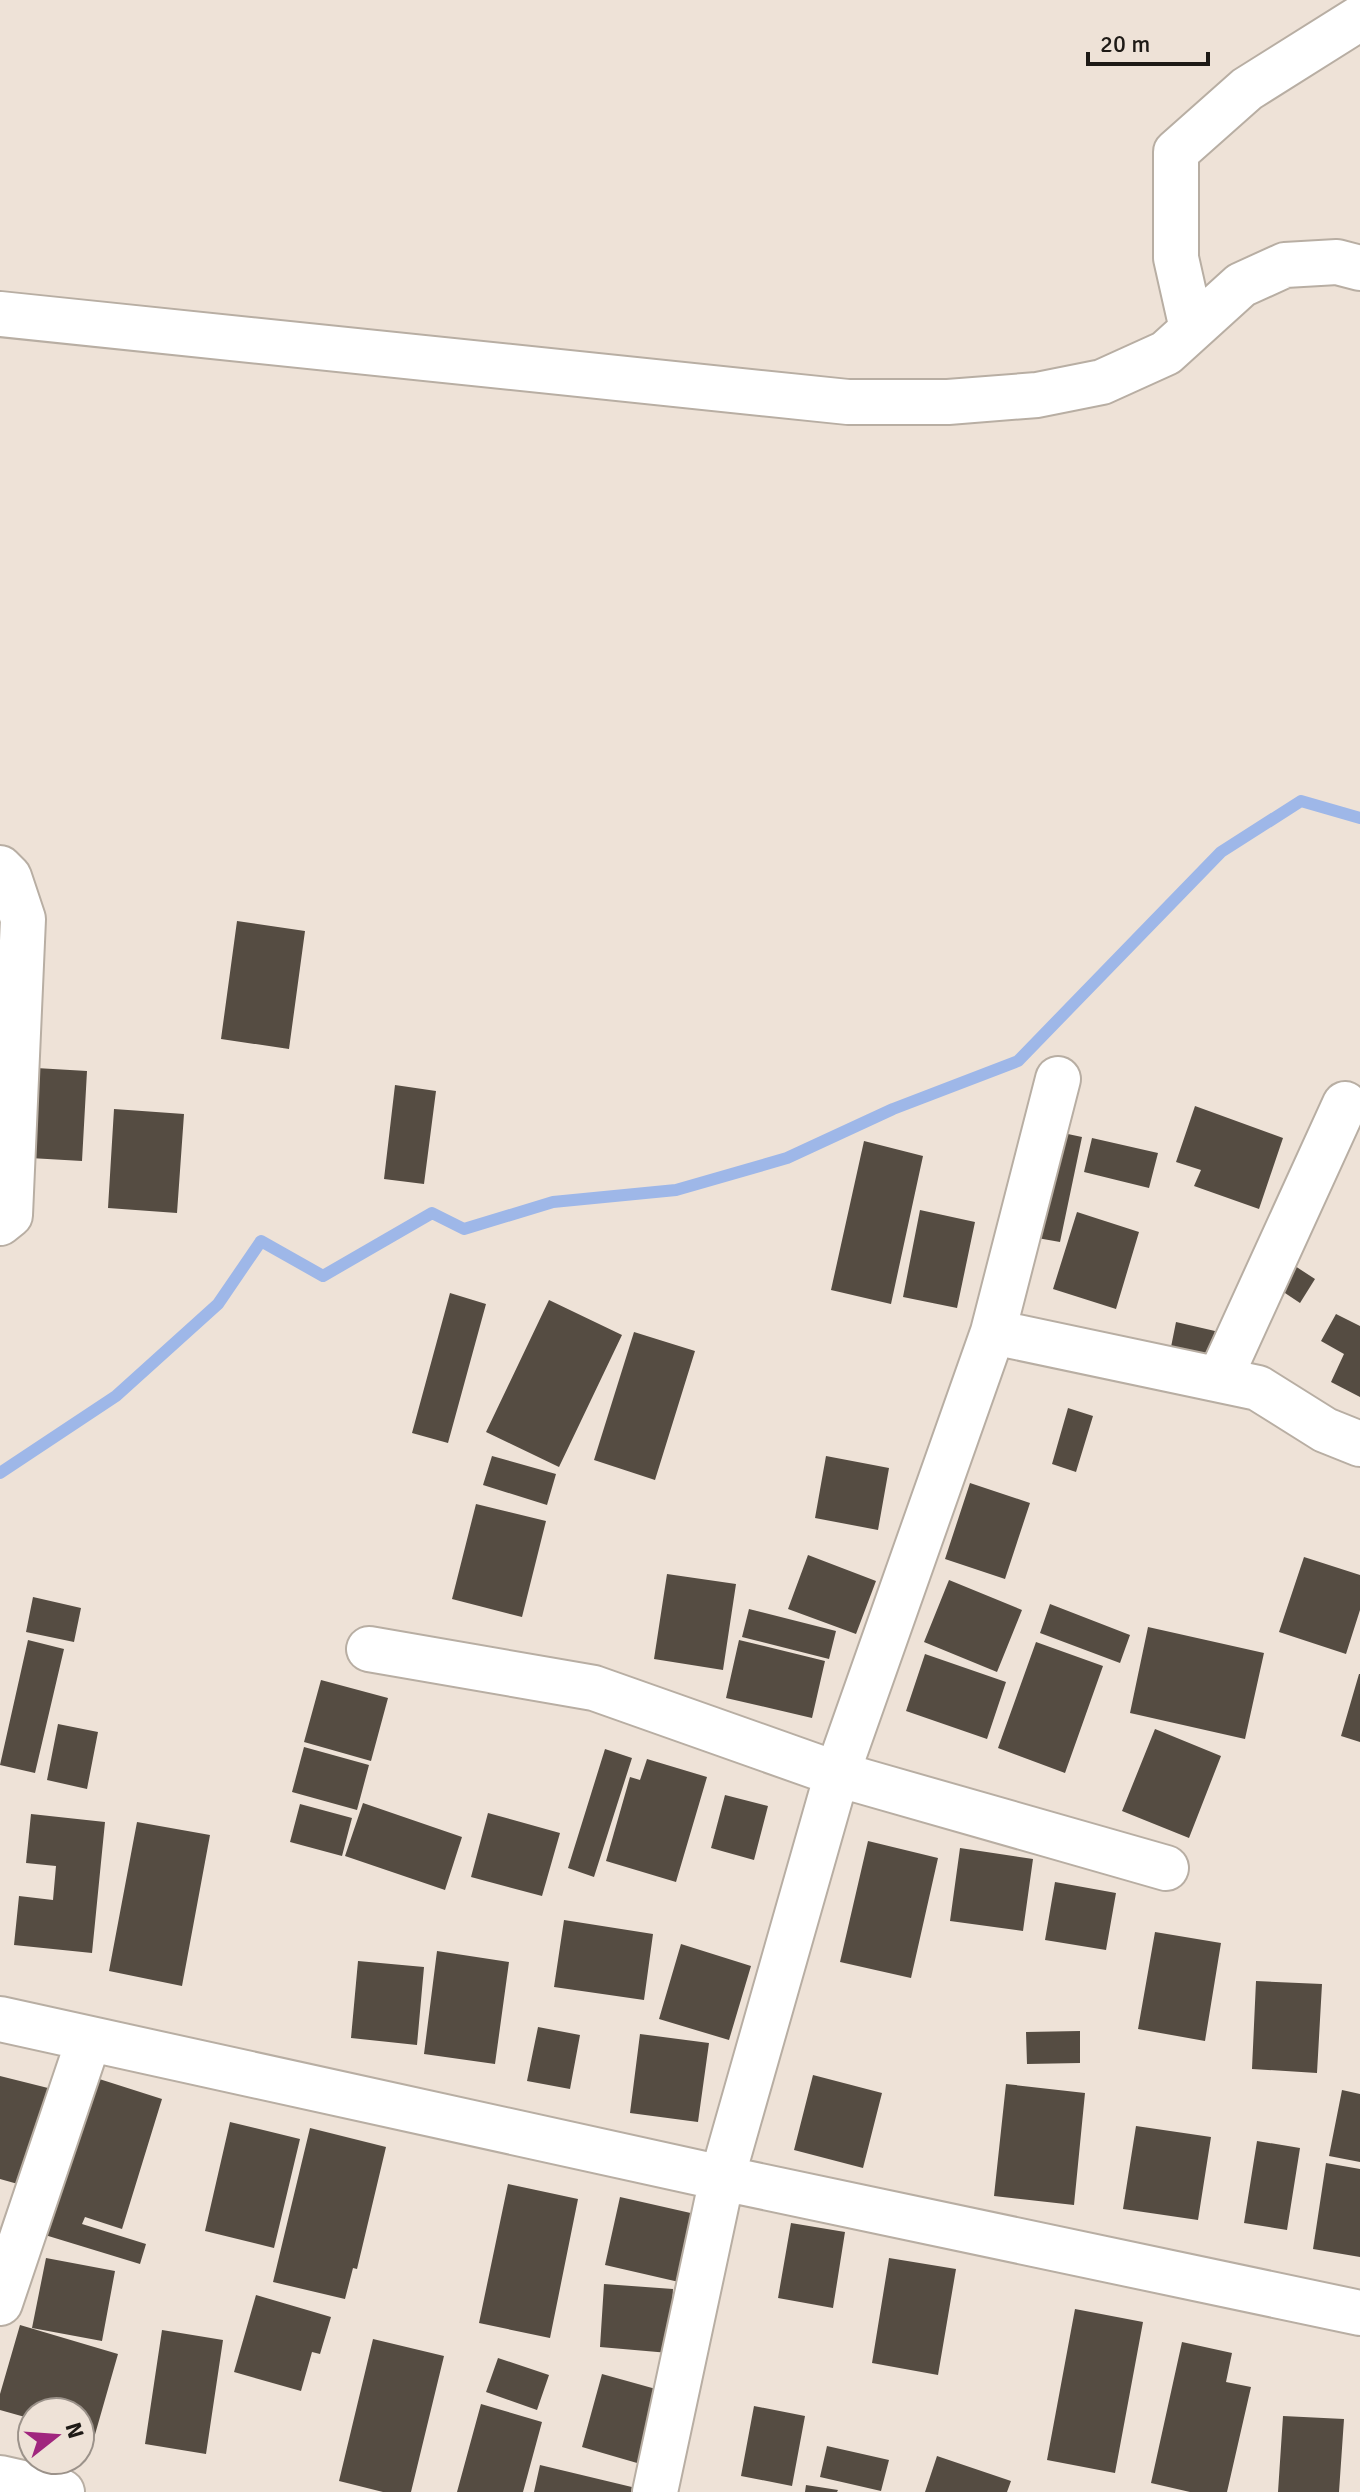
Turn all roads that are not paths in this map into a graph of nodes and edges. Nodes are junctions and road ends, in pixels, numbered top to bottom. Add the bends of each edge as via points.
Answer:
1 (1360, 18) edge
2 (1360, 268) edge
3 (0, 314) edge
4 (1192, 329) junction
5 (0, 868) edge
6 (1058, 1079) dead end
7 (1345, 1104) dead end
8 (0, 1223) edge
9 (993, 1332) junction
10 (1220, 1378) junction
11 (1360, 1444) edge
12 (369, 1649) dead end
13 (837, 1774) junction
14 (1166, 1868) dead end
15 (0, 2019) edge
16 (89, 2039) junction
17 (722, 2178) junction
18 (0, 2303) edge
19 (1360, 2313) edge
20 (0, 2478) edge
21 (62, 2492) edge
22 (655, 2492) edge

1 - 4 street via 1247,89 1176,152 1176,258
2 - 4 street via 1337,262 1285,265 1241,285
3 - 4 street via 848,402 1037,395 1102,382 1166,353
5 - 8 street via 9,877 23,919 10,1215
6 - 9 street
7 - 10 street
9 - 10 street
9 - 13 street
10 - 11 street via 1258,1388 1325,1430
12 - 13 street via 594,1688
13 - 14 street
13 - 17 street
15 - 16 street
16 - 17 street
16 - 18 street
17 - 19 street
17 - 22 street
20 - 21 street

